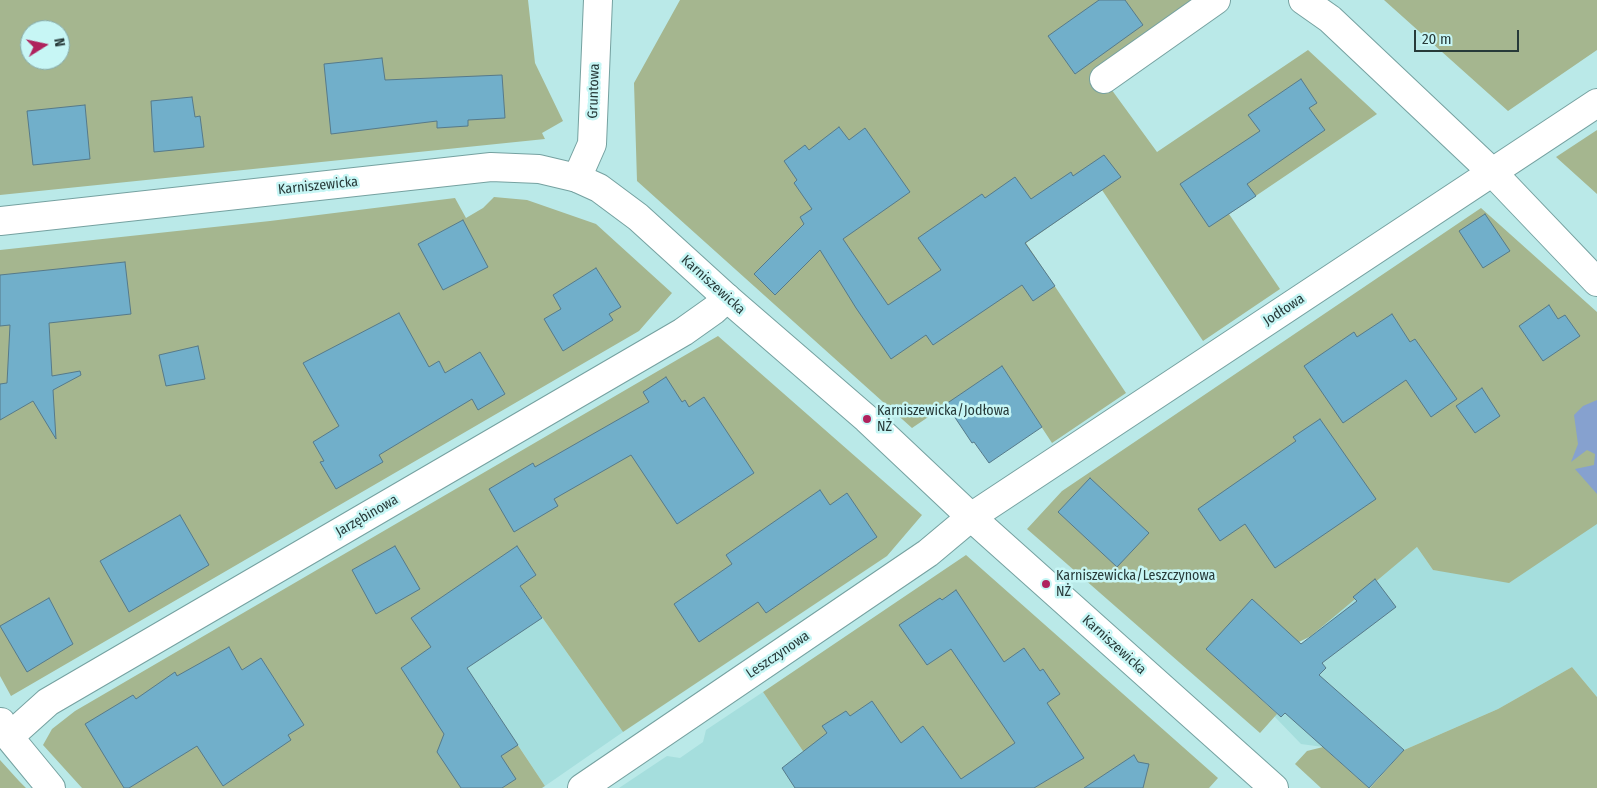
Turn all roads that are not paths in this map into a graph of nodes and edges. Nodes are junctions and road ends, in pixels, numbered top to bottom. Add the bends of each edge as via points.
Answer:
1 (598, 0) edge
2 (1216, 0) edge
3 (1303, 0) edge
4 (1104, 79) dead end
5 (1597, 103) edge
6 (1492, 172) junction
7 (577, 178) junction
8 (0, 221) edge
9 (1597, 282) edge
10 (726, 298) junction
11 (971, 516) junction
12 (5, 729) edge
13 (1265, 785) edge
14 (51, 788) edge
15 (582, 788) edge

1 - 7 street, Gruntowa via 592,144
2 - 4 street
3 - 6 street via 1330,19
5 - 6 street, Jodłowa
6 - 9 street
6 - 11 street, Jodłowa
7 - 8 street, Karniszewicka via 539,169 491,167
7 - 10 street, Karniszewicka via 599,188 638,217
10 - 11 street, Karniszewicka via 867,420
10 - 12 street, Jarzębinowa via 683,332
11 - 13 street, Karniszewicka
11 - 15 street, Leszczynowa via 928,553
12 - 14 street

